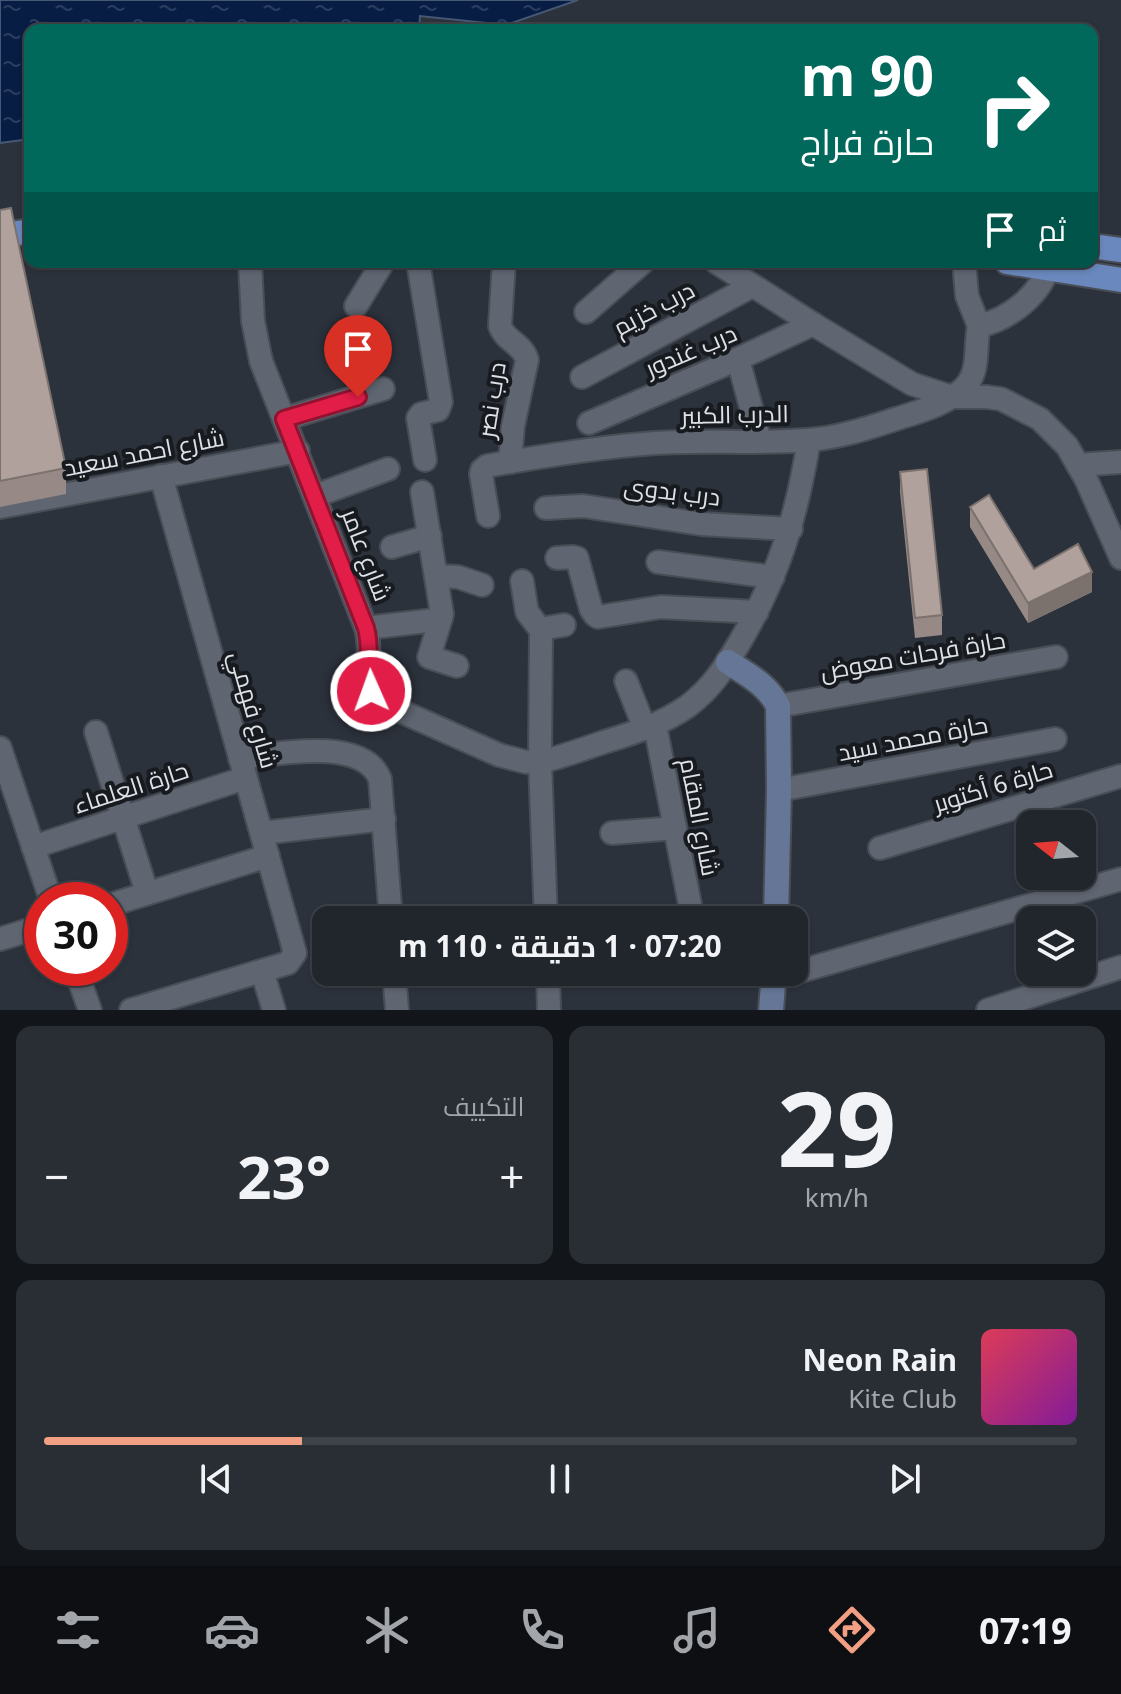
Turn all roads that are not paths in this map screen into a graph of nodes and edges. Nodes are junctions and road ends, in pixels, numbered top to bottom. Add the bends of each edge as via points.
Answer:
1 (24, 217) edge
2 (0, 221) edge
3 (24, 232) edge
4 (0, 236) edge
5 (1098, 247) edge
6 (1121, 250) edge
7 (250, 268) edge
8 (379, 268) edge
9 (419, 268) edge
10 (504, 268) edge
11 (636, 268) edge
12 (725, 268) edge
13 (965, 268) edge
14 (1048, 268) edge
15 (1063, 268) edge
16 (1121, 280) edge
17 (752, 286) junction
18 (356, 306) dead end
19 (586, 312) dead end
20 (813, 324) junction
21 (979, 326) junction
22 (738, 359) junction
23 (582, 377) dead end
24 (383, 389) dead end
25 (952, 397) junction
26 (284, 419) junction
27 (589, 423) dead end
28 (809, 440) junction
29 (760, 441) junction
30 (298, 451) junction
31 (425, 460) dead end
32 (510, 462) junction
33 (1121, 462) edge
34 (1078, 465) junction
35 (388, 469) dead end
36 (161, 476) junction
37 (422, 492) dead end
38 (315, 496) junction
39 (0, 507) edge
40 (546, 508) dead end
41 (1111, 510) edge
42 (488, 516) dead end
43 (791, 529) junction
44 (430, 536) junction
45 (392, 547) dead end
46 (557, 558) dead end
47 (1121, 558) edge
48 (658, 562) dead end
49 (437, 576) junction
50 (773, 577) junction
51 (522, 581) dead end
52 (482, 585) dead end
53 (757, 612) junction
54 (441, 618) junction
55 (564, 625) dead end
56 (366, 628) junction
57 (540, 629) junction
58 (1056, 657) dead end
59 (728, 662) junction
60 (457, 666) dead end
61 (626, 681) dead end
62 (778, 706) junction
63 (650, 727) junction
64 (96, 732) dead end
65 (1055, 739) dead end
66 (0, 748) edge
67 (540, 762) junction
68 (243, 768) junction
69 (1121, 776) edge
70 (779, 790) junction
71 (123, 818) junction
72 (384, 819) junction
73 (675, 828) junction
74 (262, 833) junction
75 (612, 833) dead end
76 (33, 847) junction
77 (880, 848) dead end
78 (268, 856) junction
79 (1121, 879) edge
80 (45, 882) edge
81 (147, 893) junction
82 (128, 899) edge
83 (390, 906) edge
84 (545, 906) edge
85 (690, 906) edge
86 (776, 906) edge
87 (24, 932) edge
88 (0, 939) edge
89 (808, 966) edge
90 (1121, 967) edge
91 (262, 971) junction
92 (81, 986) edge
93 (395, 986) edge
94 (548, 986) edge
95 (773, 986) edge
96 (90, 1010) edge
97 (131, 1010) edge
98 (274, 1010) edge
99 (397, 1010) edge
100 (549, 1010) edge
101 (771, 1010) edge
102 (988, 1010) edge

1 - 2 main road
3 - 4 main road
5 - 6 main road
7 - 26 street, شارع عامر via 256,341
8 - 18 street
9 - 31 street via 441,402 438,410 418,418
10 - 32 street, درب نصر via 500,326 527,360
11 - 19 street
12 - 17 street
13 - 21 street via 967,296
14 - 21 street via 1025,303
15 - 16 main road
17 - 20 street
17 - 23 street, درب خزيم
20 - 22 street, درب غندور
20 - 25 street via 912,384
21 - 25 street, الدرب الكبير via 974,373
22 - 27 street, درب غندور
22 - 29 street
24 - 26 street
25 - 28 street, الدرب الكبير via 868,428
25 - 34 street via 1014,404 1054,432
26 - 30 street, شارع عامر
28 - 29 street, الدرب الكبير
28 - 43 street
29 - 32 street, الدرب الكبير via 652,443
30 - 36 street, شارع احمد سعيد
30 - 38 street, شارع عامر
32 - 42 street, الدرب الكبير via 482,470
33 - 34 street
34 - 41 street
35 - 38 street
36 - 39 street, شارع احمد سعيد
36 - 68 street, شارع فهمي
37 - 44 street
38 - 56 street, شارع عامر
40 - 43 street, درب بدوى via 589,507 701,524
41 - 47 street
43 - 50 street
44 - 45 street
44 - 49 street
46 - 53 street via 577,558 598,617 661,607
48 - 50 street
49 - 52 street
49 - 54 street
50 - 53 street
51 - 57 street via 517,606
53 - 59 street
54 - 56 street
54 - 60 street via 429,657
55 - 57 street
56 - 67 street, شارع عامر via 369,683 380,702 499,755
57 - 67 street
58 - 62 street, حارة فرحات معوض
59 - 62 street via 767,688
59 - 63 street via 704,693
61 - 63 street, شارع المقام
62 - 70 street
63 - 67 street
63 - 73 street, شارع المقام
64 - 71 street
65 - 70 street, حارة محمد سيد
66 - 76 street
67 - 84 street
68 - 71 street, حارة العلماء
68 - 72 street, حارة العلماء via 318,750 365,760 380,779
68 - 74 street, شارع فهمي
69 - 77 street, حارة 6 أكتوبر
70 - 86 street
71 - 76 street, حارة العلماء
71 - 81 street
72 - 74 street
72 - 83 street, حارة العلماء
73 - 75 street
73 - 85 street, شارع المقام
74 - 78 street, شارع فهمي
76 - 80 street
78 - 81 street
78 - 91 street, شارع فهمي via 294,957
79 - 89 street
81 - 82 street
87 - 88 street
90 - 102 street
91 - 97 street
91 - 98 street
92 - 96 street
93 - 99 street
94 - 100 street
95 - 101 street

